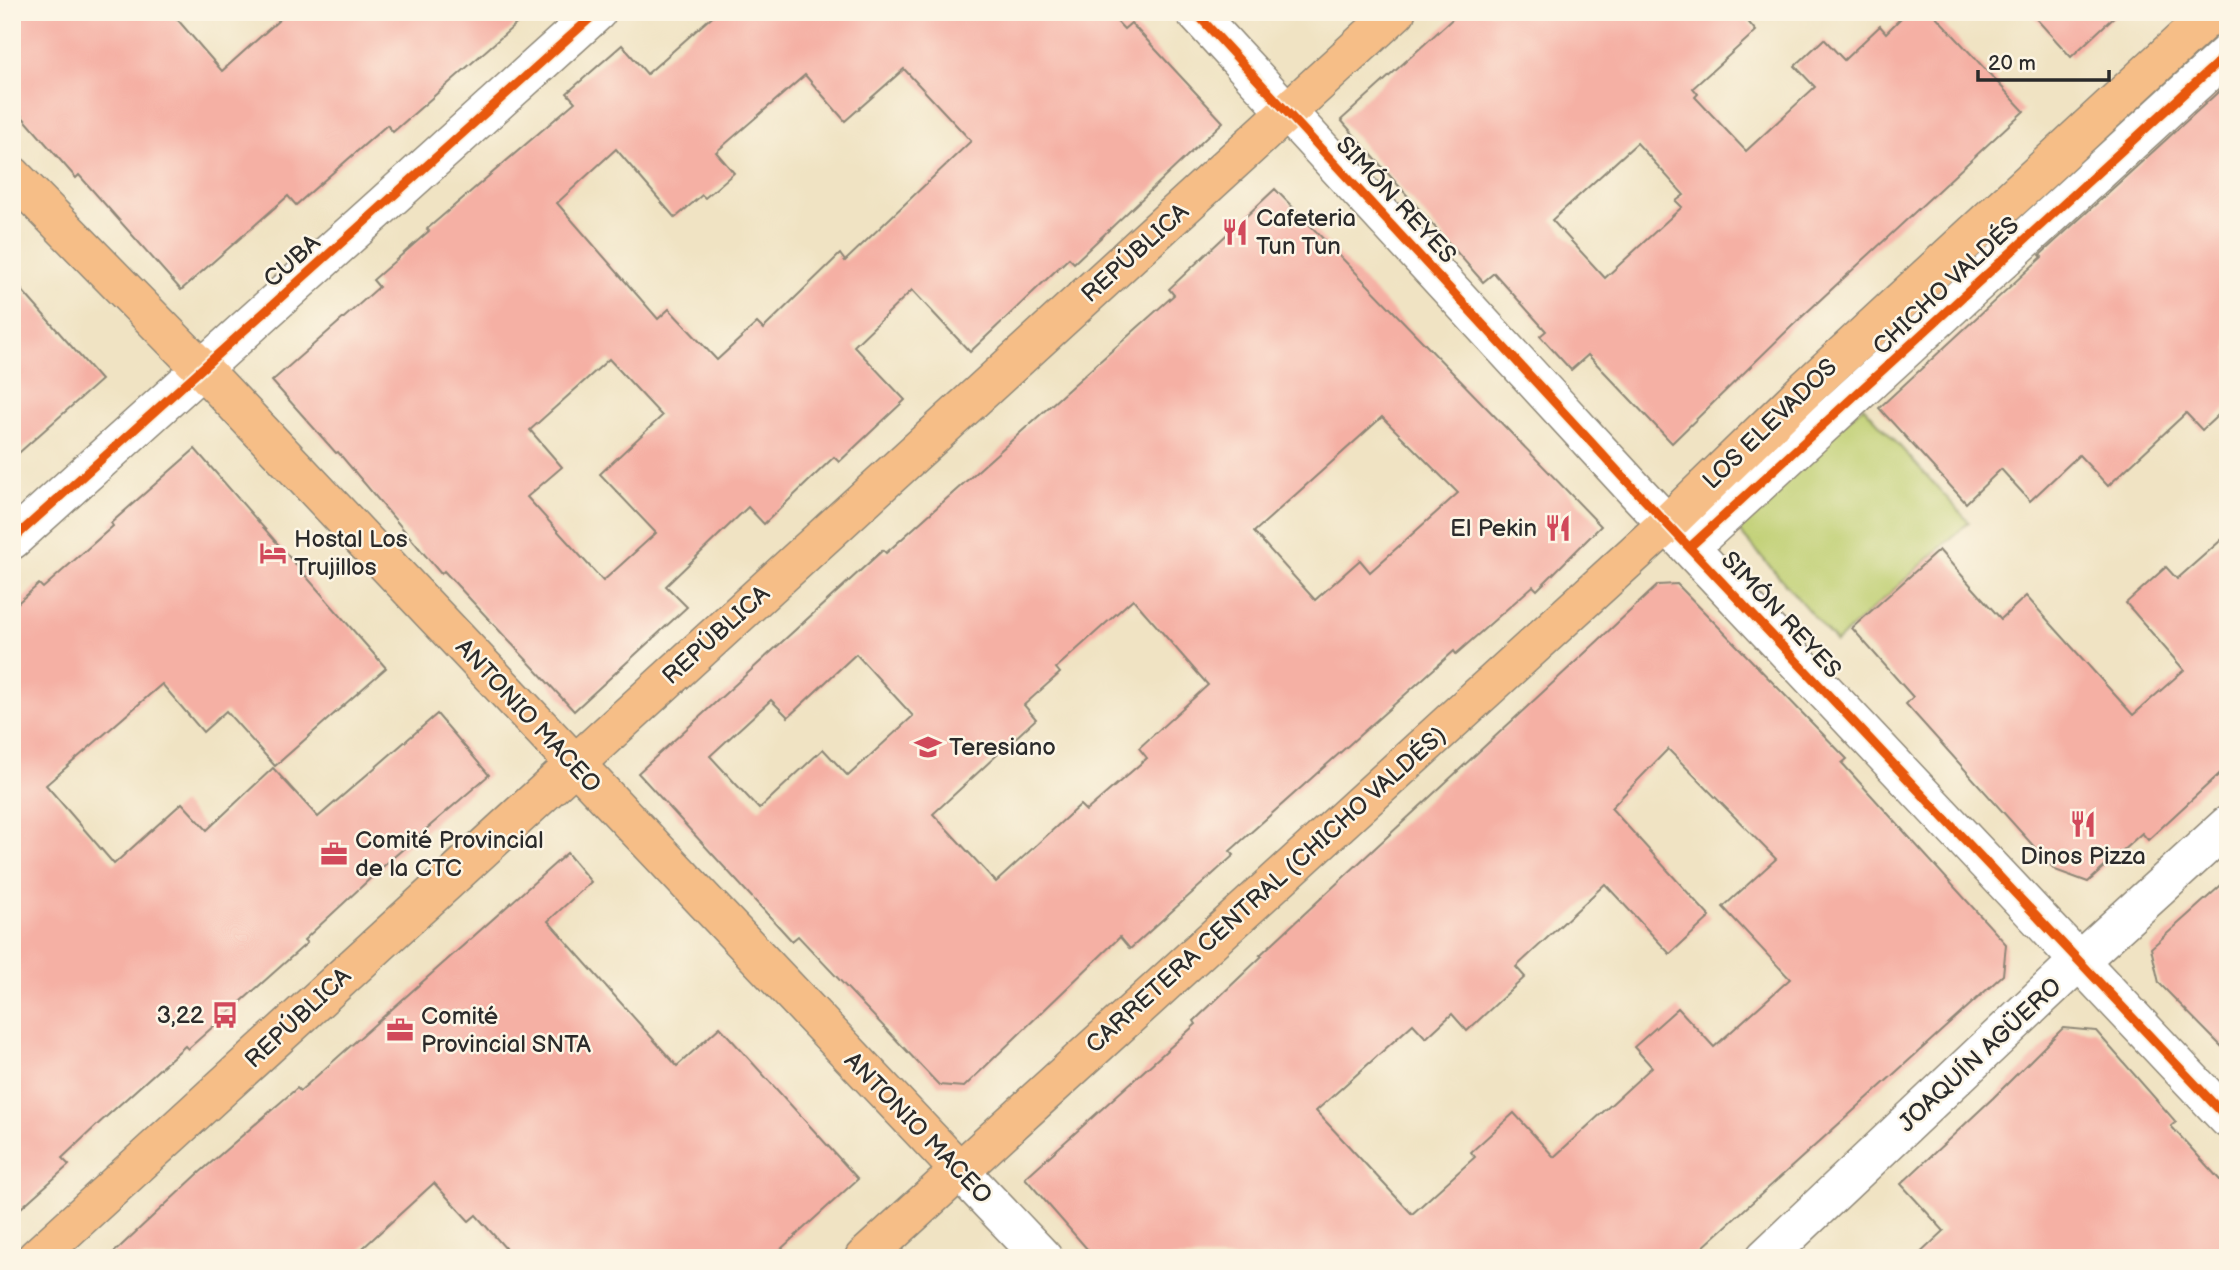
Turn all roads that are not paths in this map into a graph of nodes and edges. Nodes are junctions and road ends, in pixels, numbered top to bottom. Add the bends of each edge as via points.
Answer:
1 (597, 12) edge
2 (1195, 12) edge
3 (1396, 12) edge
4 (2213, 12) edge
5 (2228, 54) edge
6 (1289, 112) junction
7 (12, 175) edge
8 (201, 369) junction
9 (1679, 535) junction
10 (12, 540) edge
11 (573, 765) junction
12 (2228, 825) edge
13 (2079, 961) junction
14 (2228, 1119) edge
15 (959, 1170) junction
16 (36, 1258) edge
17 (864, 1258) edge
18 (1043, 1258) edge
19 (1765, 1258) edge

1 - 8 street, CUBA
2 - 6 street, SIMÓN REYES
3 - 6 main road, REPÚBLICA
4 - 9 main road, LOS ELEVADOS via 1808,387
5 - 9 street, CHICHO VALDÉS
6 - 9 street, SIMÓN REYES
6 - 11 main road, REPÚBLICA
7 - 8 main road, ANTONIO MACEO
8 - 10 street, CUBA
8 - 11 main road, ANTONIO MACEO
9 - 13 street, SIMÓN REYES
9 - 15 main road, CARRETERA CENTRAL (CHICHO VALDÉS)
11 - 15 main road, ANTONIO MACEO
11 - 16 main road, REPÚBLICA
12 - 13 street, JOAQUÍN AGÜERO
13 - 14 street, SIMÓN REYES
13 - 19 street, JOAQUÍN AGÜERO
15 - 17 main road, CARRETERA CENTRAL (CHICHO VALDÉS)
15 - 18 street, ANTONIO MACEO

